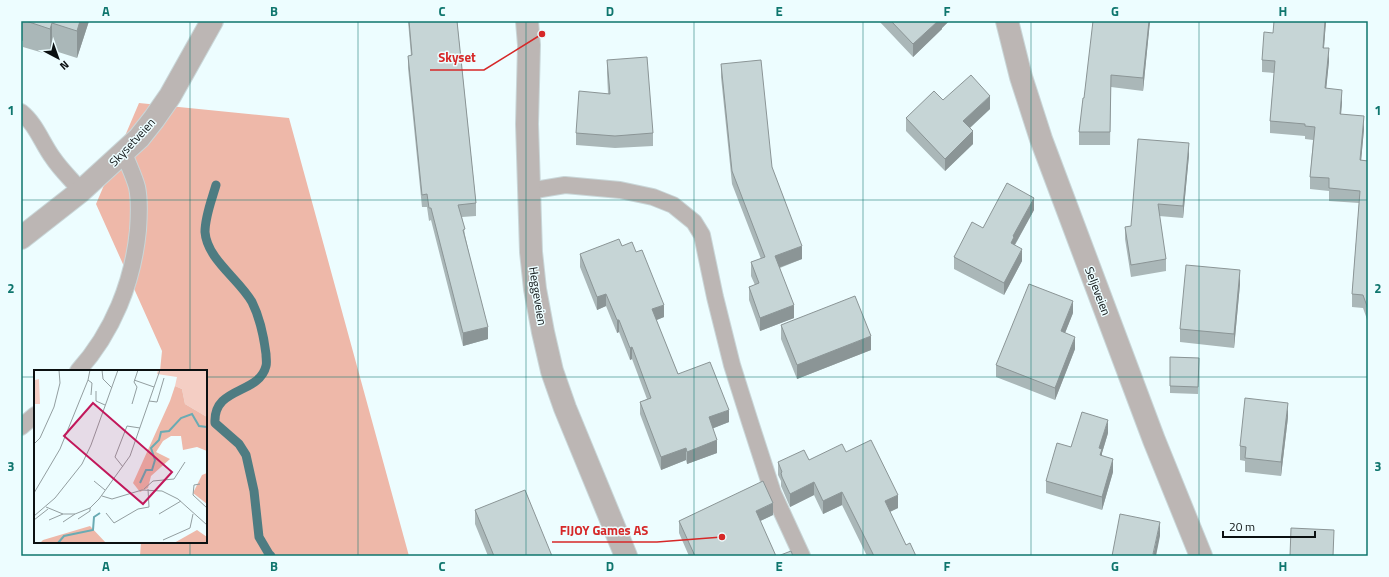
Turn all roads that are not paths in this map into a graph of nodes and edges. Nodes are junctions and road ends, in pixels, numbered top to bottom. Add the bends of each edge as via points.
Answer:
1 (212, 21) edge
2 (527, 21) edge
3 (1007, 21) edge
4 (21, 112) edge
5 (124, 153) junction
6 (529, 190) junction
7 (81, 191) junction
8 (21, 238) edge
9 (79, 370) edge
10 (34, 416) edge
11 (21, 427) edge
12 (626, 556) edge
13 (802, 556) edge
14 (1201, 556) edge

1 - 5 street, Skysetveien via 154,119
2 - 6 street, Heggeveien
3 - 14 street, Seljeveien via 1021,77 1041,139 1154,440
4 - 7 lane via 27,116 53,159
5 - 7 street, Skysetveien
5 - 9 lane via 137,187 139,216 131,272 113,320
6 - 12 street, Heggeveien via 531,252 552,371
6 - 13 lane via 565,185 620,190 653,197 673,205 694,222 702,235 732,365 773,494
7 - 8 street, Skysetveien
10 - 11 lane

